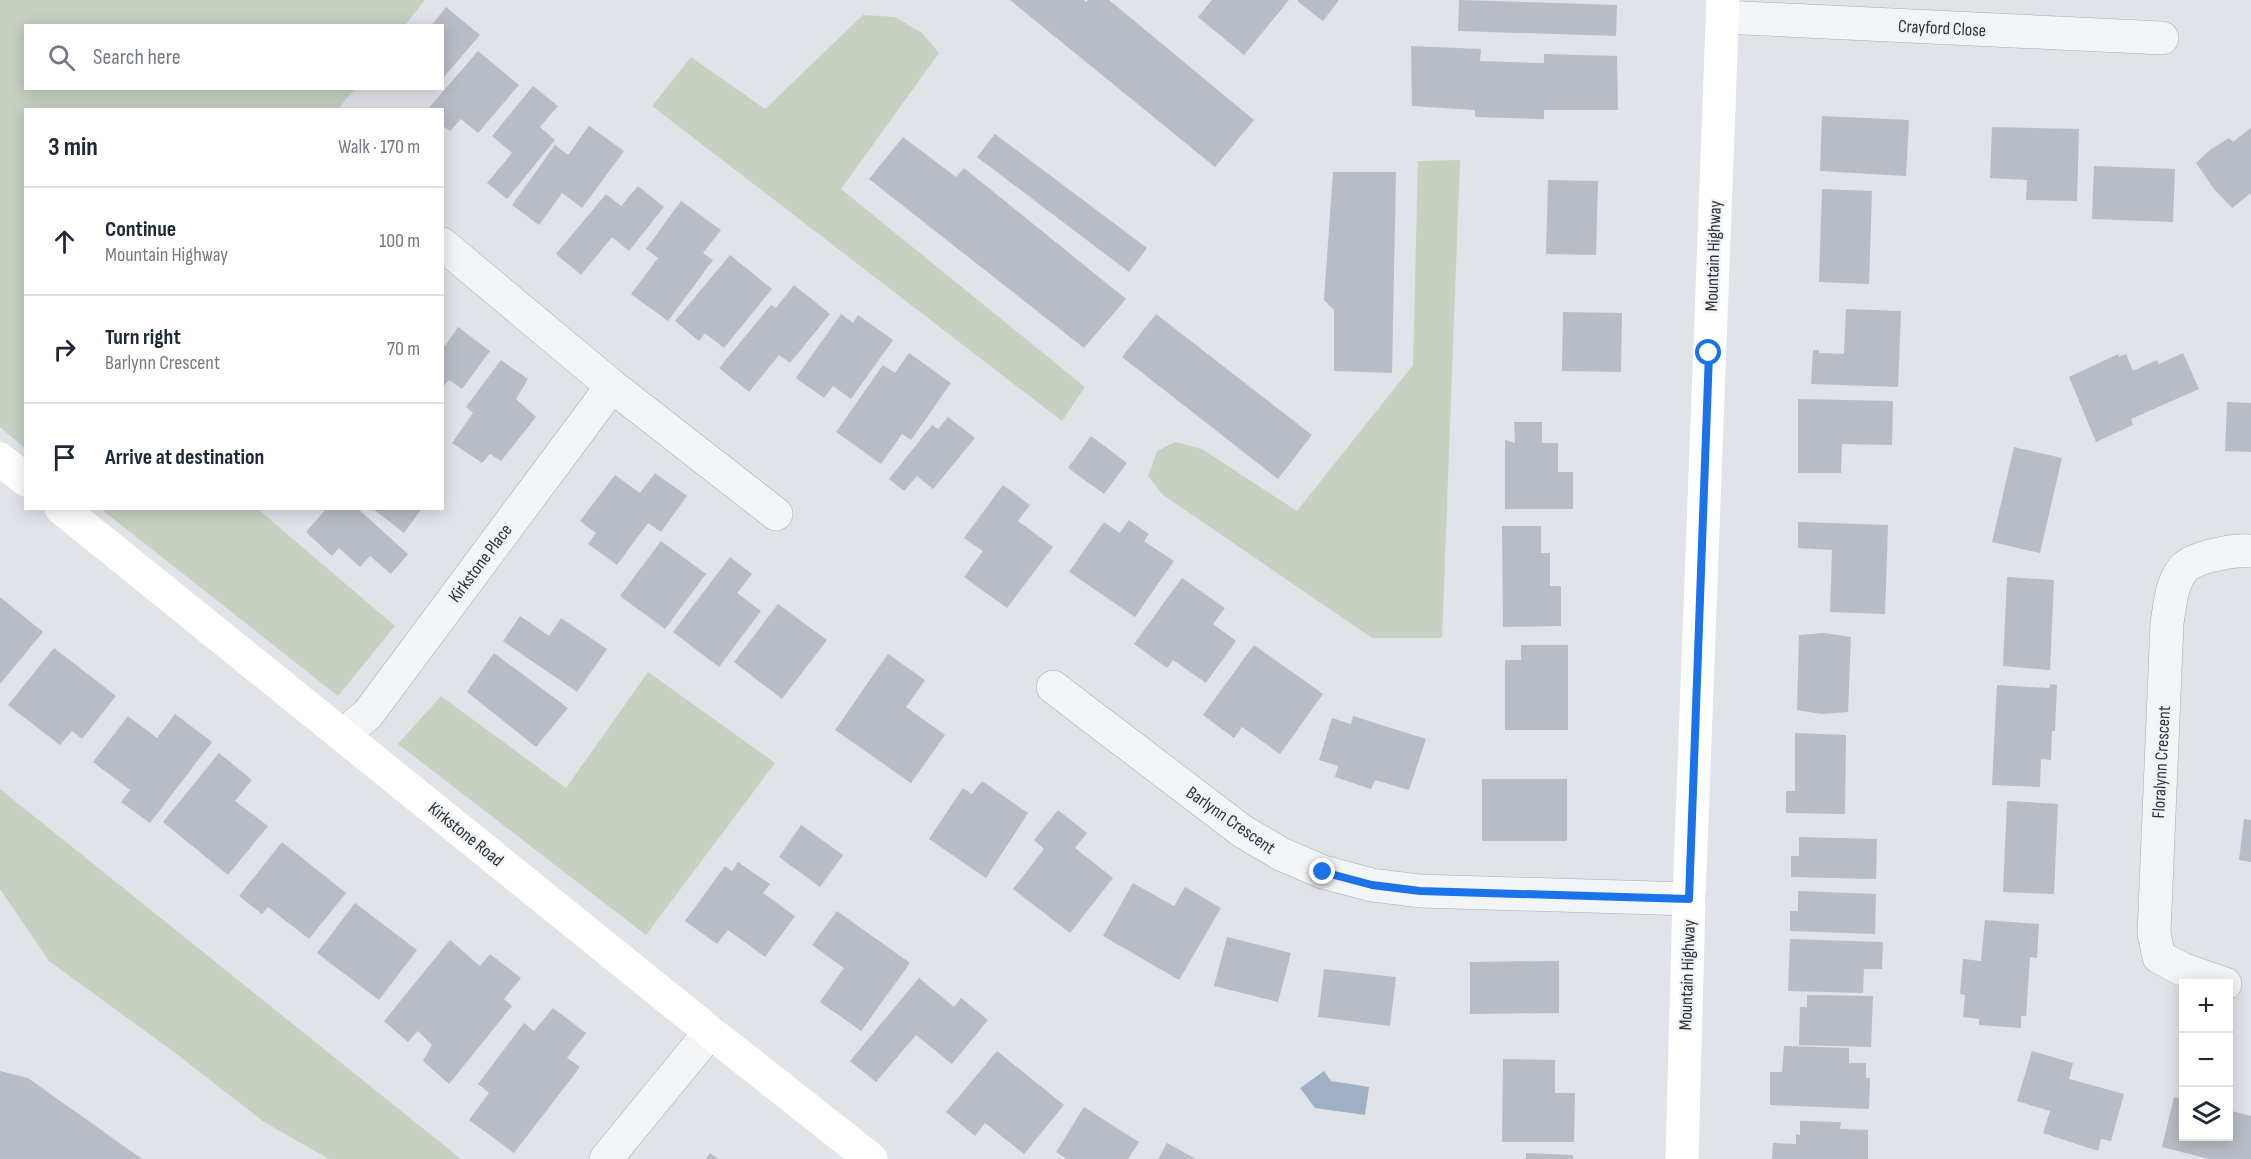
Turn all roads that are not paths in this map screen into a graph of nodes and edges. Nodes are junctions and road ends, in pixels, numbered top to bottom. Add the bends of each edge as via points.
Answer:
1 (1723, 9) edge
2 (2162, 38) dead end
3 (444, 246) edge
4 (612, 386) junction
5 (0, 459) edge
6 (24, 478) edge
7 (63, 510) edge
8 (776, 514) dead end
9 (2251, 551) edge
10 (1053, 687) dead end
11 (343, 735) junction
12 (1689, 899) junction
13 (2212, 979) edge
14 (2233, 986) edge
15 (2251, 993) edge
16 (710, 1032) junction
17 (606, 1159) edge
18 (871, 1159) edge
19 (1682, 1159) edge

1 - 2 street, Crayford Close
1 - 12 main road, Mountain Highway
3 - 4 street
4 - 8 street
4 - 11 street, Kirkstone Place via 368,714
5 - 6 main road
7 - 11 main road, Kirkstone Road
9 - 13 street, Floralynn Crescent via 2207,557 2184,568 2172,592 2167,624 2154,933 2159,957
10 - 12 street, Barlynn Crescent via 1242,831 1323,872 1372,885 1420,891
11 - 16 main road, Kirkstone Road
12 - 19 main road, Mountain Highway
14 - 15 street, Floralynn Crescent
16 - 17 street
16 - 18 main road, Kirkstone Road

